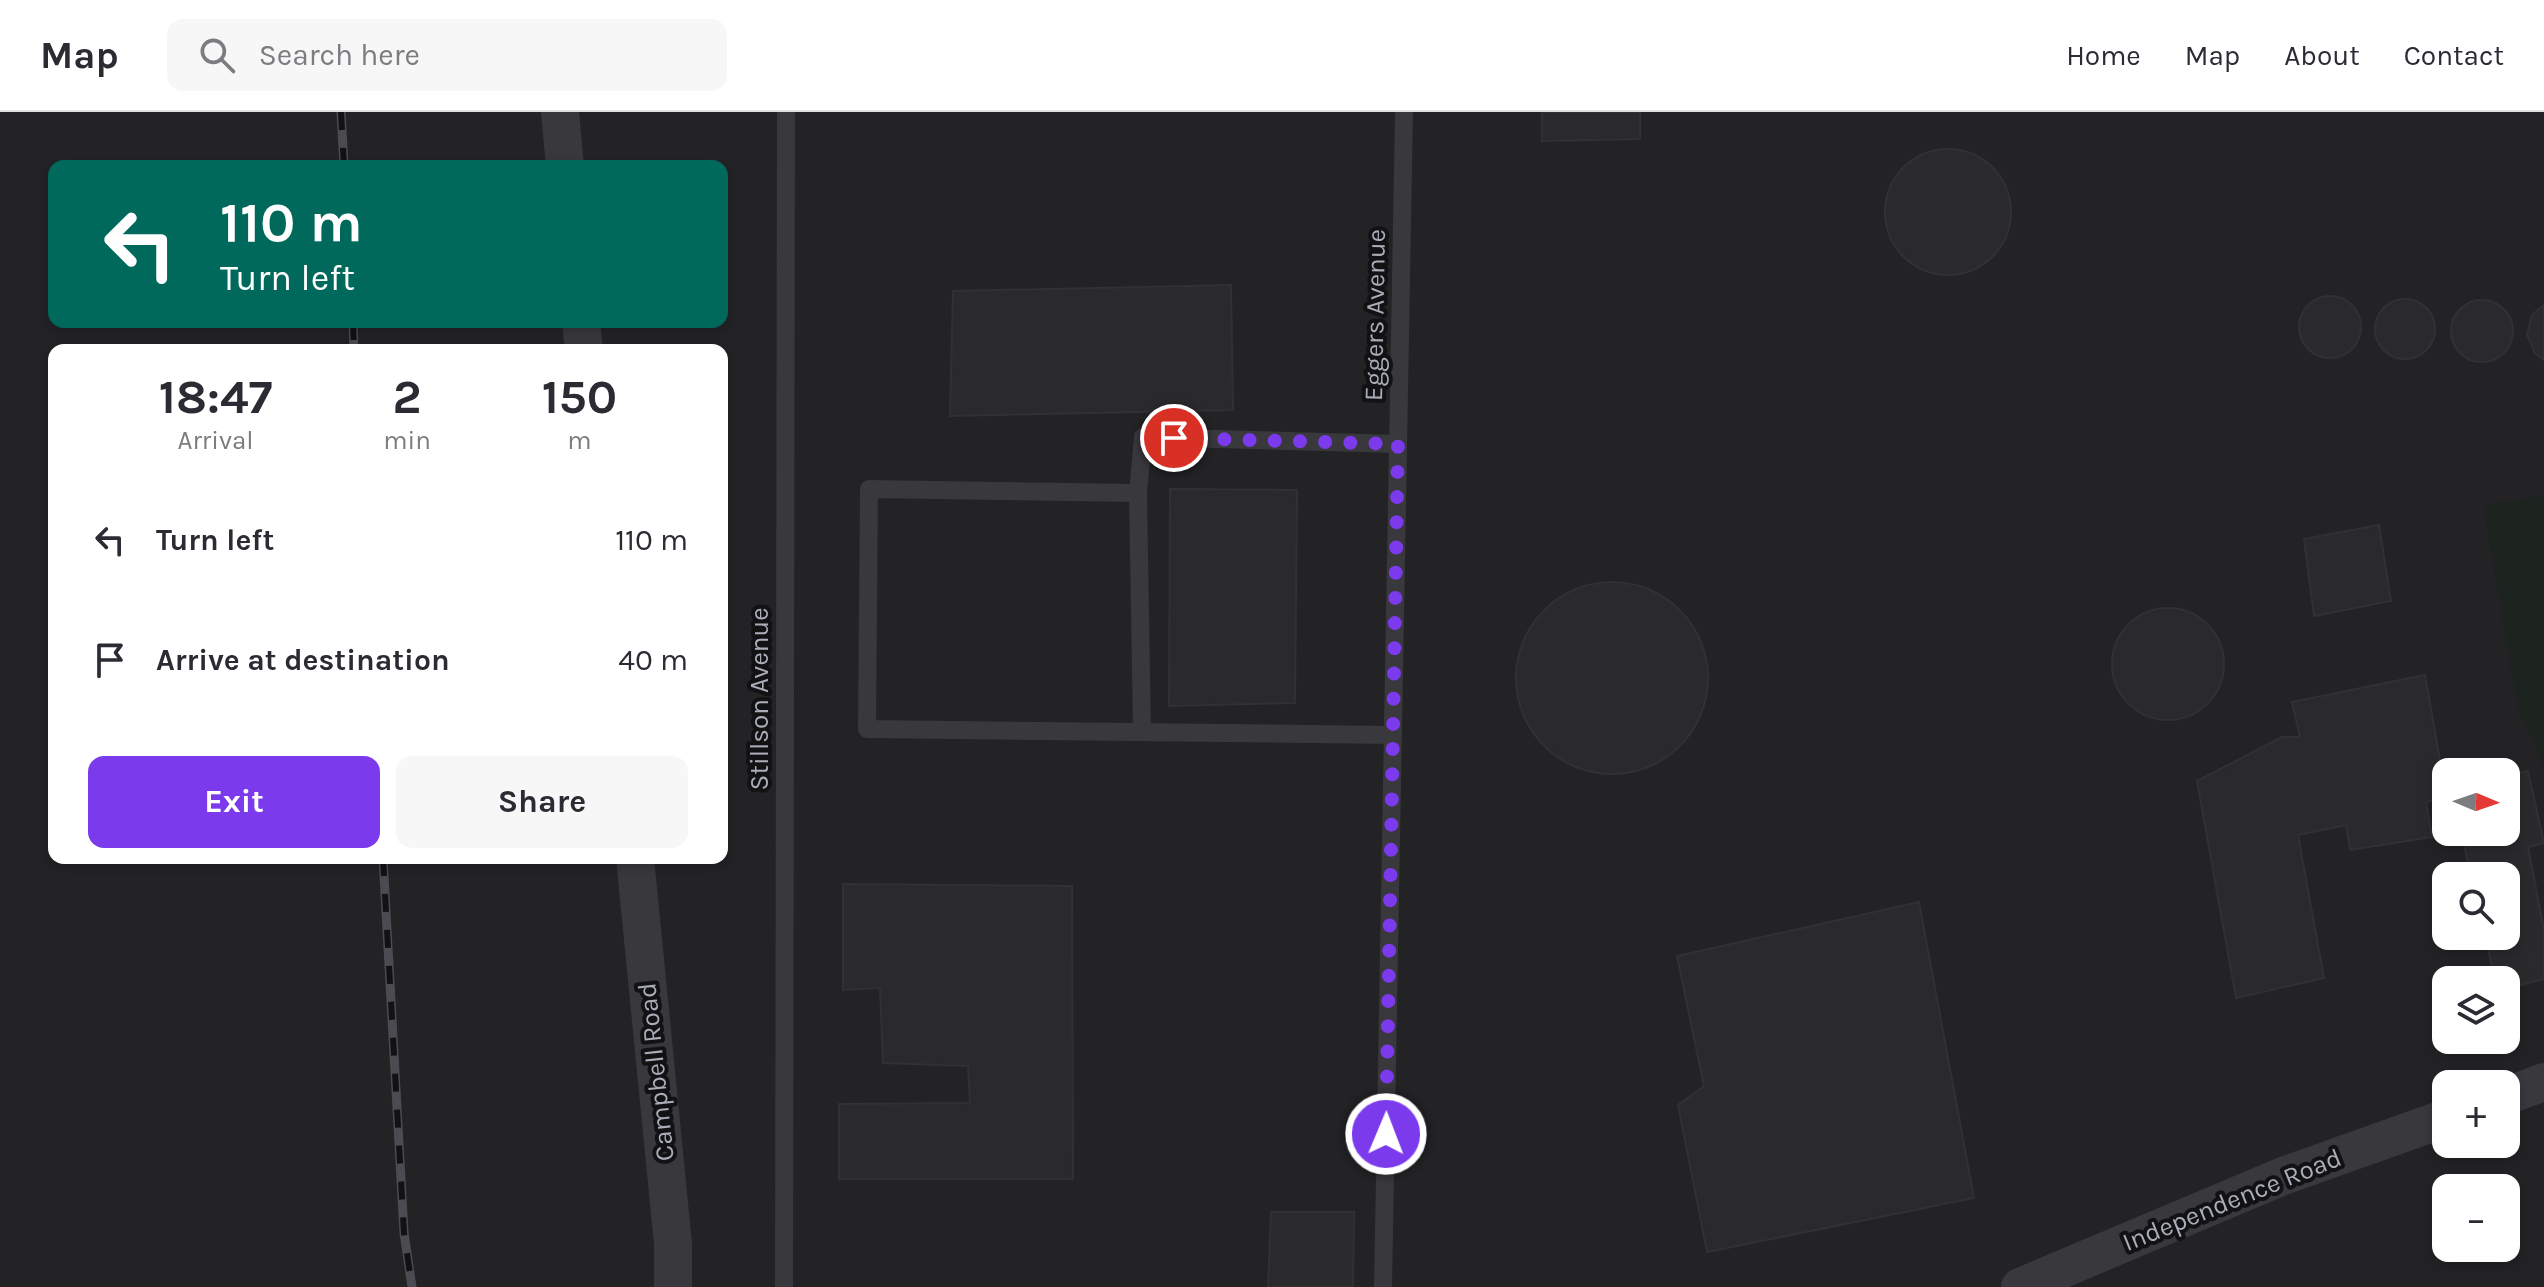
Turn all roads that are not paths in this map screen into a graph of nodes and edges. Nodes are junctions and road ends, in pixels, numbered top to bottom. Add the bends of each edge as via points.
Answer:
1 (560, 112) edge
2 (786, 112) edge
3 (1404, 112) edge
4 (564, 160) edge
5 (1398, 444) junction
6 (1138, 493) junction
7 (1142, 732) junction
8 (1393, 735) junction
9 (636, 864) edge
10 (2544, 1082) edge
11 (2520, 1091) edge
12 (2432, 1123) edge
13 (673, 1287) edge
14 (784, 1287) edge
15 (1383, 1287) edge
16 (2020, 1287) edge

1 - 4 street
2 - 14 lane, Stillson Avenue
3 - 5 lane, Eggers Avenue
5 - 6 lane via 1143,437
5 - 8 lane, Eggers Avenue
6 - 7 lane
6 - 7 lane via 869,489 867,729
7 - 8 lane
8 - 15 lane, Eggers Avenue
9 - 13 street, Campbell Road
10 - 11 street
12 - 16 street, Independence Road via 2283,1176

